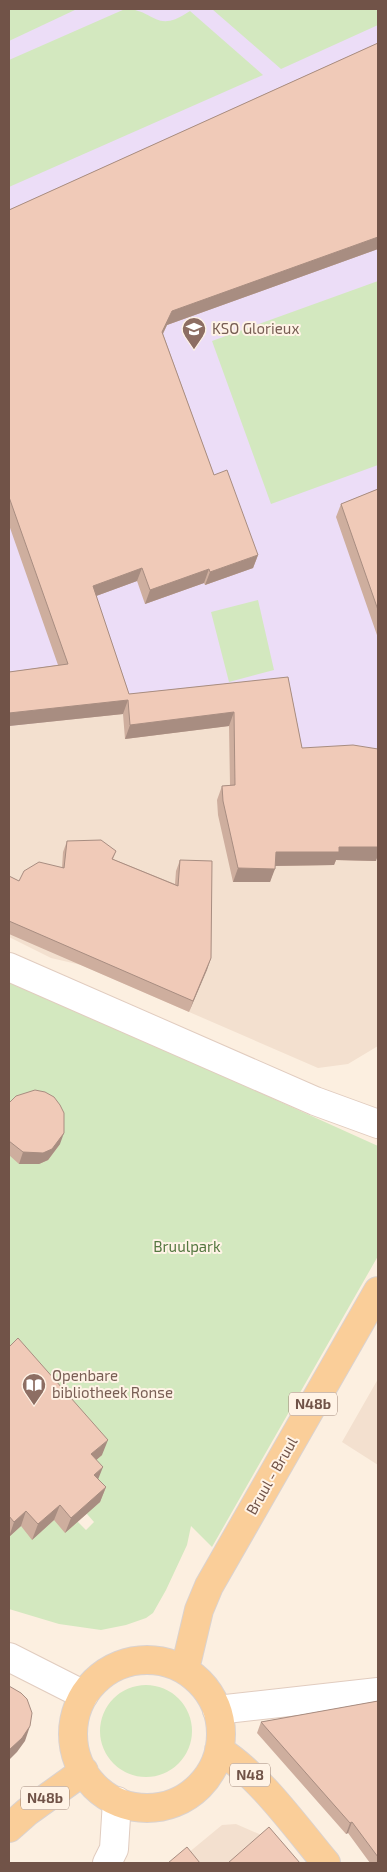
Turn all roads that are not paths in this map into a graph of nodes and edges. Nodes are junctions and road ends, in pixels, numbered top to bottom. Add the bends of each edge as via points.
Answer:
1 (9, 967) edge
2 (378, 1124) edge
3 (378, 1291) edge
4 (9, 1657) edge
5 (185, 1669) junction
6 (378, 1692) edge
7 (84, 1695) junction
8 (217, 1710) junction
9 (219, 1750) junction
10 (84, 1771) junction
11 (117, 1802) junction
12 (9, 1828) edge
13 (107, 1863) edge
14 (326, 1863) edge

1 - 2 street via 315,1102
3 - 5 main road, Bruul - Bruul / N48b via 209,1586 199,1610
4 - 7 street
5 - 7 main road via 158,1660 136,1660 103,1674
5 - 8 main road via 202,1684
6 - 8 street
7 - 10 main road via 74,1720 74,1746
8 - 9 main road via 221,1726
9 - 11 main road via 211,1771 202,1783 177,1802 148,1808
9 - 14 main road, N48 via 233,1758 261,1786
10 - 11 main road via 98,1789
10 - 12 main road, N48b
11 - 13 street via 114,1849

